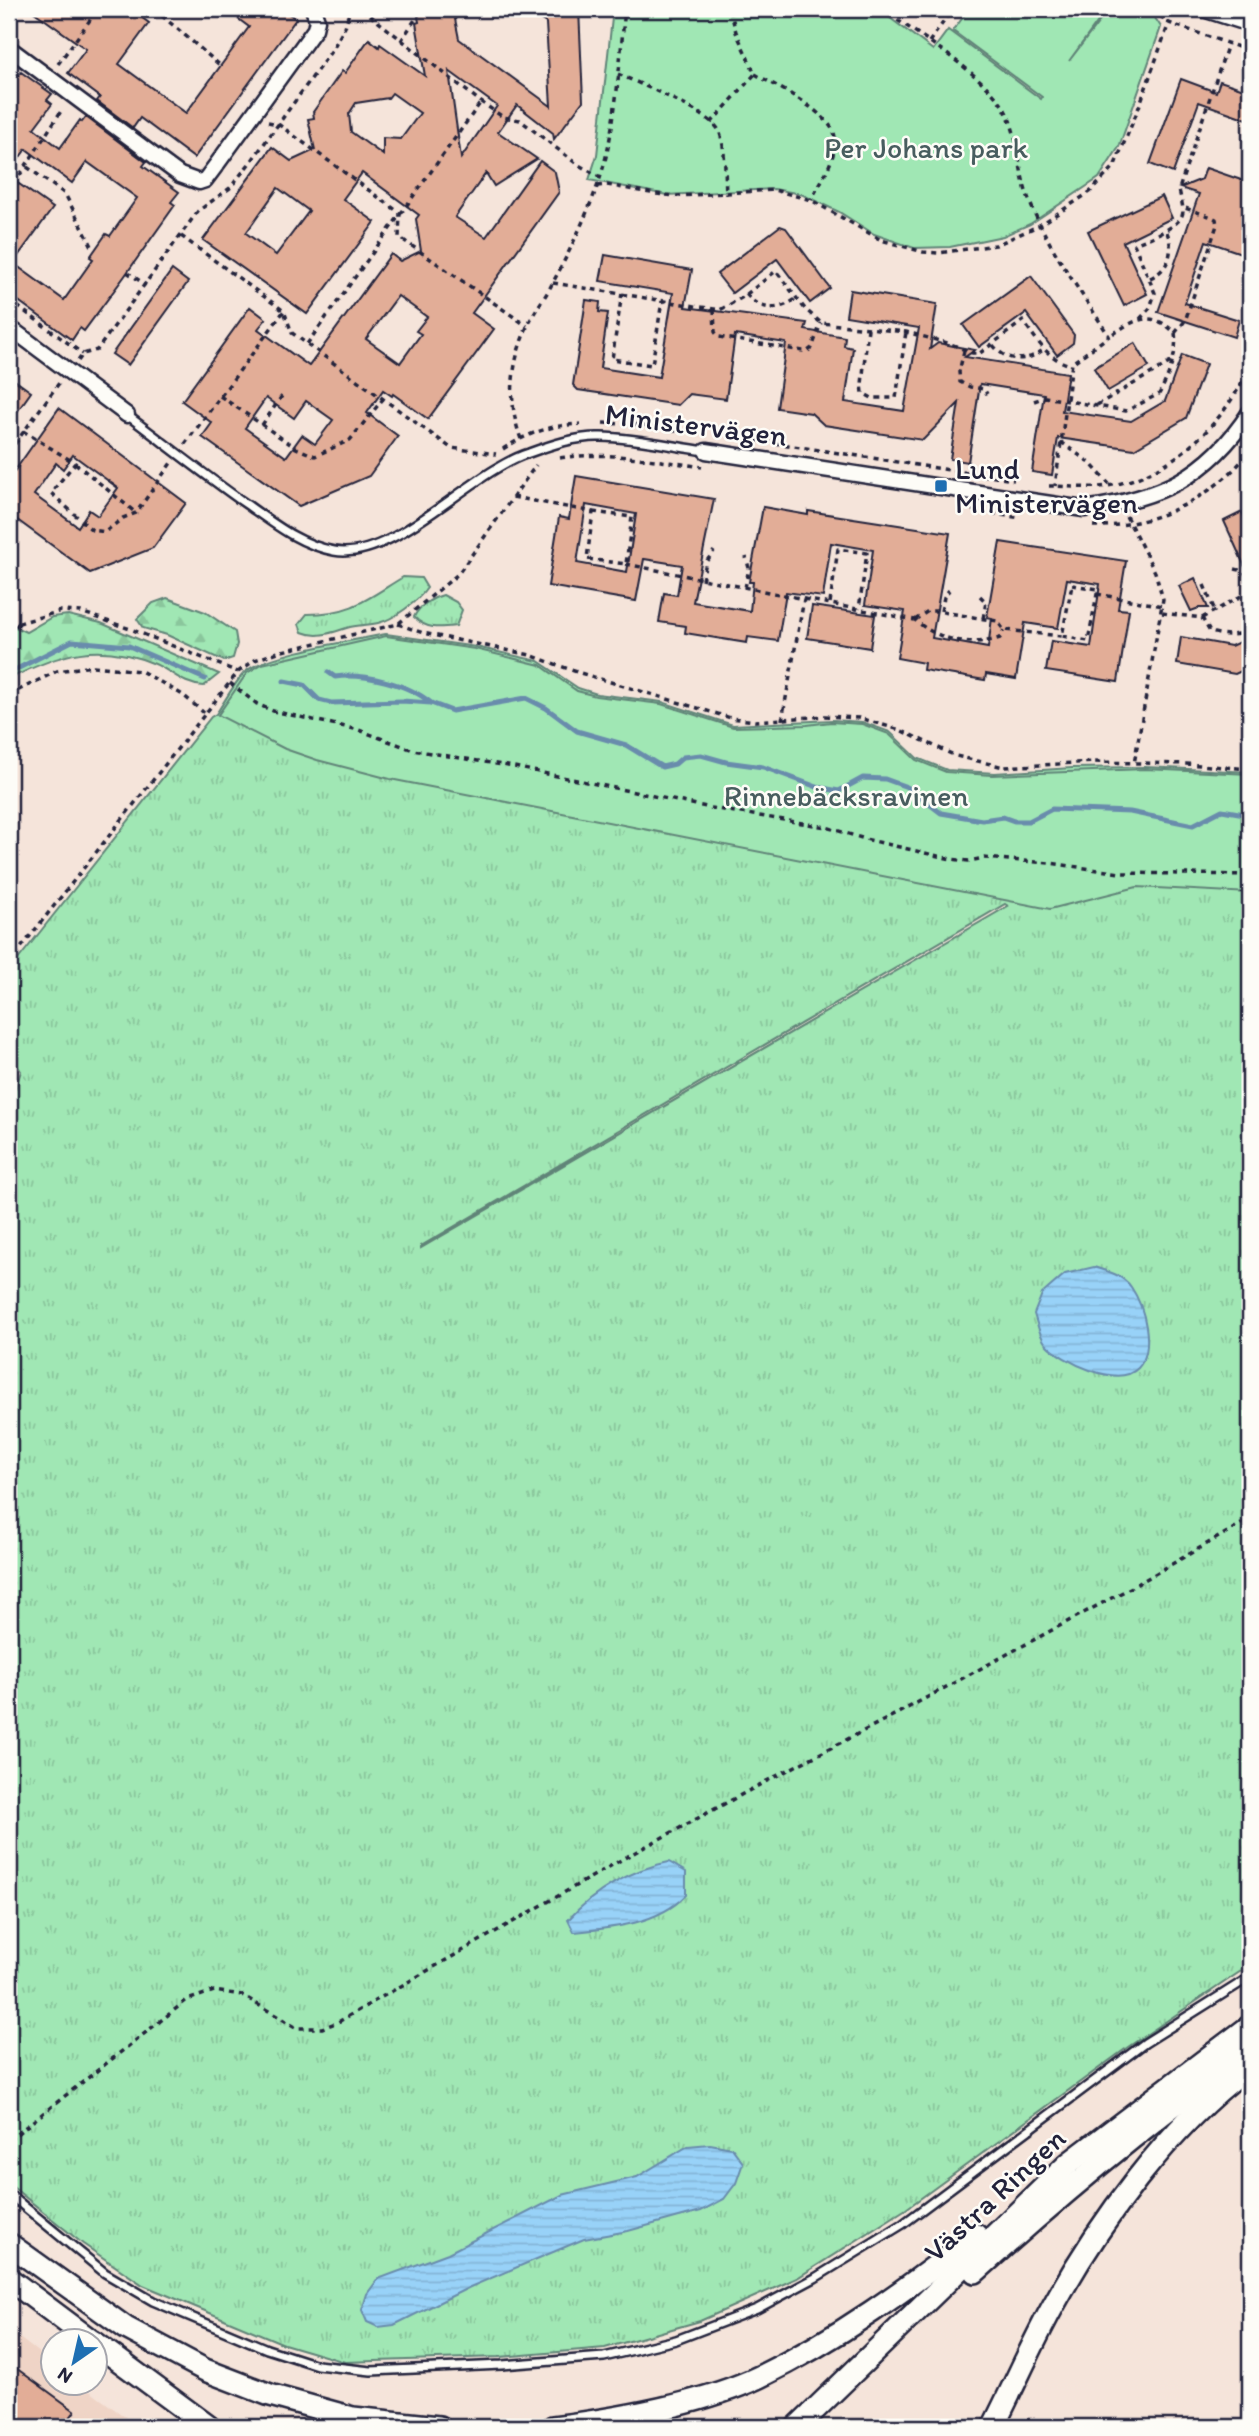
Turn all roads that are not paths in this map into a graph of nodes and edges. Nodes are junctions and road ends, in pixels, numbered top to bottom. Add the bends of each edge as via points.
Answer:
1 (313, 9) edge
2 (1203, 9) edge
3 (1250, 24) edge
4 (9, 48) edge
5 (9, 327) edge
6 (1250, 412) edge
7 (127, 415) joint
8 (706, 451) joint
9 (1250, 1977) edge
10 (1250, 2026) edge
11 (1250, 2049) edge
12 (1250, 2066) edge
13 (1069, 2163) junction
14 (9, 2194) edge
15 (9, 2244) edge
16 (9, 2279) edge
17 (75, 2328) edge
18 (108, 2352) edge
19 (209, 2427) edge
20 (439, 2427) edge
21 (553, 2427) edge
22 (797, 2427) edge
23 (815, 2427) edge
24 (993, 2427) edge

1 - 4 street via 314,29 205,180 194,181 180,174
2 - 3 street
5 - 7 street
6 - 8 street, Ministervägen via 1221,451 1178,484 1119,504 1084,509
7 - 8 lane, Ministervägen via 293,536 337,552 361,551 426,519 475,481 527,453 573,440 600,437
9 - 14 lane via 1145,2043 904,2224 815,2278 757,2309 676,2340 604,2357 371,2371 317,2365 153,2301 105,2273
10 - 13 main road, Västra Ringen
11 - 23 main road, Västra Ringen via 1065,2192 913,2328
12 - 24 main road via 1178,2130 1108,2220 1051,2310
13 - 21 main road via 909,2288 758,2378 675,2404
13 - 22 main road, Västra Ringen
15 - 20 main road via 126,2328 205,2370 270,2395 353,2418
16 - 17 main road
18 - 19 main road

